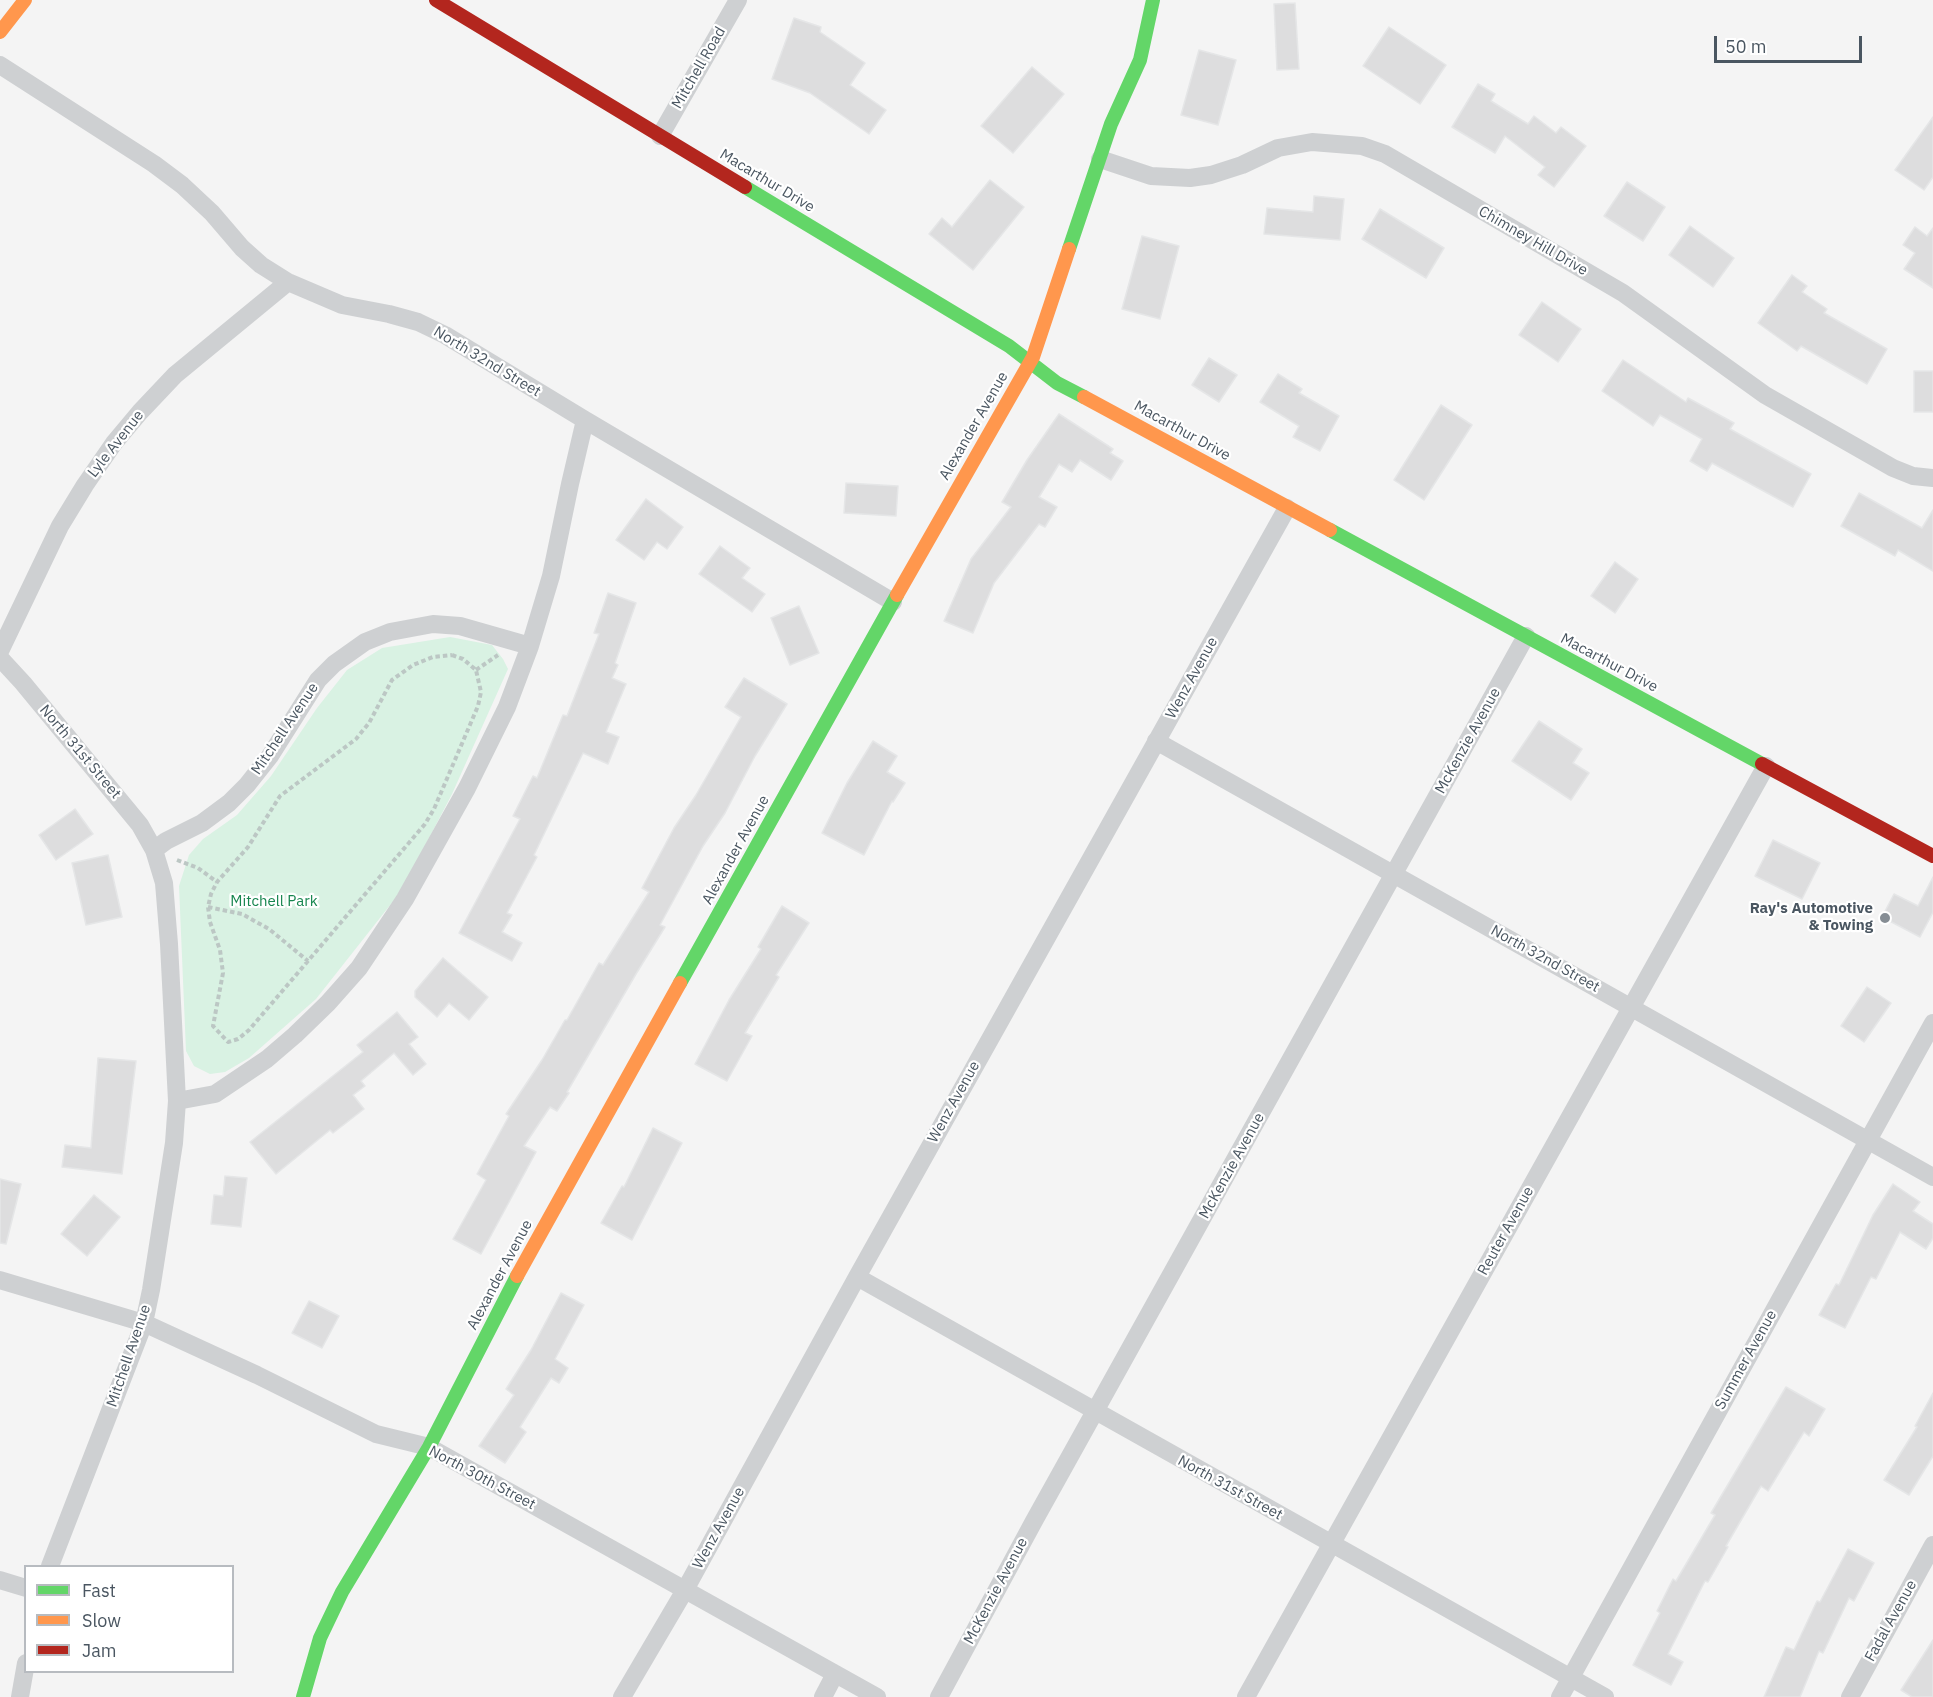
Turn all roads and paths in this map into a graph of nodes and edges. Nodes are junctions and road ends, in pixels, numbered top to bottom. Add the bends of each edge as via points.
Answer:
1 (25, 0) edge
2 (436, 0) edge
3 (738, 0) edge
4 (1153, 0) edge
5 (0, 32) edge
6 (0, 65) edge
7 (660, 136) junction
8 (1100, 159) junction
9 (288, 282) junction
10 (1030, 362) junction
11 (585, 420) junction
12 (1933, 478) edge
13 (1287, 507) junction
14 (893, 602) junction
15 (1526, 636) junction
16 (530, 646) junction
17 (0, 651) edge
18 (0, 658) edge
19 (1156, 741) junction
20 (1766, 766) junction
21 (154, 850) junction
22 (1933, 856) edge
23 (1394, 874) junction
24 (217, 882) junction
25 (208, 907) junction
26 (308, 961) junction
27 (1630, 1008) junction
28 (1933, 1023) edge
29 (177, 1101) junction
30 (1868, 1141) junction
31 (1933, 1177) edge
32 (857, 1277) junction
33 (0, 1280) edge
34 (144, 1323) junction
35 (1095, 1412) junction
36 (429, 1447) junction
37 (1331, 1544) junction
38 (1933, 1545) edge
39 (50, 1565) edge
40 (0, 1580) edge
41 (24, 1587) edge
42 (685, 1590) junction
43 (24, 1673) edge
44 (835, 1674) junction
45 (1570, 1678) junction
46 (20, 1697) edge
47 (303, 1697) edge
48 (622, 1697) edge
49 (823, 1697) edge
50 (877, 1697) edge
51 (939, 1697) edge
52 (1246, 1697) edge
53 (1560, 1697) edge
54 (1605, 1697) edge
55 (1850, 1697) edge

1 - 5 street
2 - 7 street, Macarthur Drive
3 - 7 street, Mitchell Road
4 - 8 street, Alexander Avenue via 1140,60
6 - 9 street, North 32nd Street via 182,185 242,248
7 - 10 street, Macarthur Drive
8 - 10 street, Alexander Avenue
8 - 12 street, Chimney Hill Drive via 1151,176 1190,178 1242,165 1278,148 1312,142 1362,146 1385,154 1623,292 1765,395 1893,468
9 - 11 street, North 32nd Street via 342,305 389,314 436,330
9 - 17 street, Lyle Avenue via 175,375 114,443 60,526
10 - 13 street, Macarthur Drive via 1057,382
10 - 14 street, Alexander Avenue
11 - 14 street, North 32nd Street
11 - 16 street via 551,576
13 - 15 street, Macarthur Drive
13 - 19 street, Wenz Avenue
14 - 36 street, Alexander Avenue via 525,1261
15 - 20 street, Macarthur Drive
15 - 23 street, McKenzie Avenue
16 - 21 street, Mitchell Avenue via 460,626 433,624 390,632 365,642 318,680 270,756 229,803
16 - 29 street via 507,707 467,788 405,899 359,968 328,1003 267,1059 215,1094
18 - 21 street, North 31st Street via 140,825
19 - 23 street, North 32nd Street
19 - 32 street, Wenz Avenue
20 - 22 street, Macarthur Drive
20 - 27 street, Reuter Avenue
21 - 24 path via 198,868
21 - 29 street, Mitchell Avenue via 164,883
23 - 27 street, North 32nd Street
23 - 35 street, McKenzie Avenue
24 - 25 path
24 - 26 path via 248,847 280,796 356,739 392,680 412,665 433,657 452,655 476,670 481,692 478,706 434,809
25 - 26 path via 242,914 269,929
25 - 26 path via 223,973 213,1026 228,1042 249,1030
27 - 30 street, North 32nd Street
27 - 37 street, Reuter Avenue
28 - 30 street, Summer Avenue
29 - 34 street, Mitchell Avenue via 166,1199
30 - 31 street, North 32nd Street
30 - 45 street, Summer Avenue
32 - 35 street, North 31st Street
32 - 42 street, Wenz Avenue
33 - 34 street, North 30th Street
34 - 36 street, North 30th Street via 375,1434
34 - 39 street, Mitchell Avenue
35 - 37 street, North 31st Street
35 - 51 street, McKenzie Avenue
36 - 42 street, North 30th Street
36 - 47 street, Alexander Avenue via 342,1592 320,1638
37 - 45 street, North 31st Street
37 - 52 street, Reuter Avenue
38 - 55 street, Fadal Avenue
40 - 41 street
42 - 44 street, North 30th Street
42 - 48 street, Wenz Avenue
43 - 46 street
44 - 49 street
44 - 50 street, North 30th Street
45 - 53 street, Summer Avenue
45 - 54 street, North 31st Street

